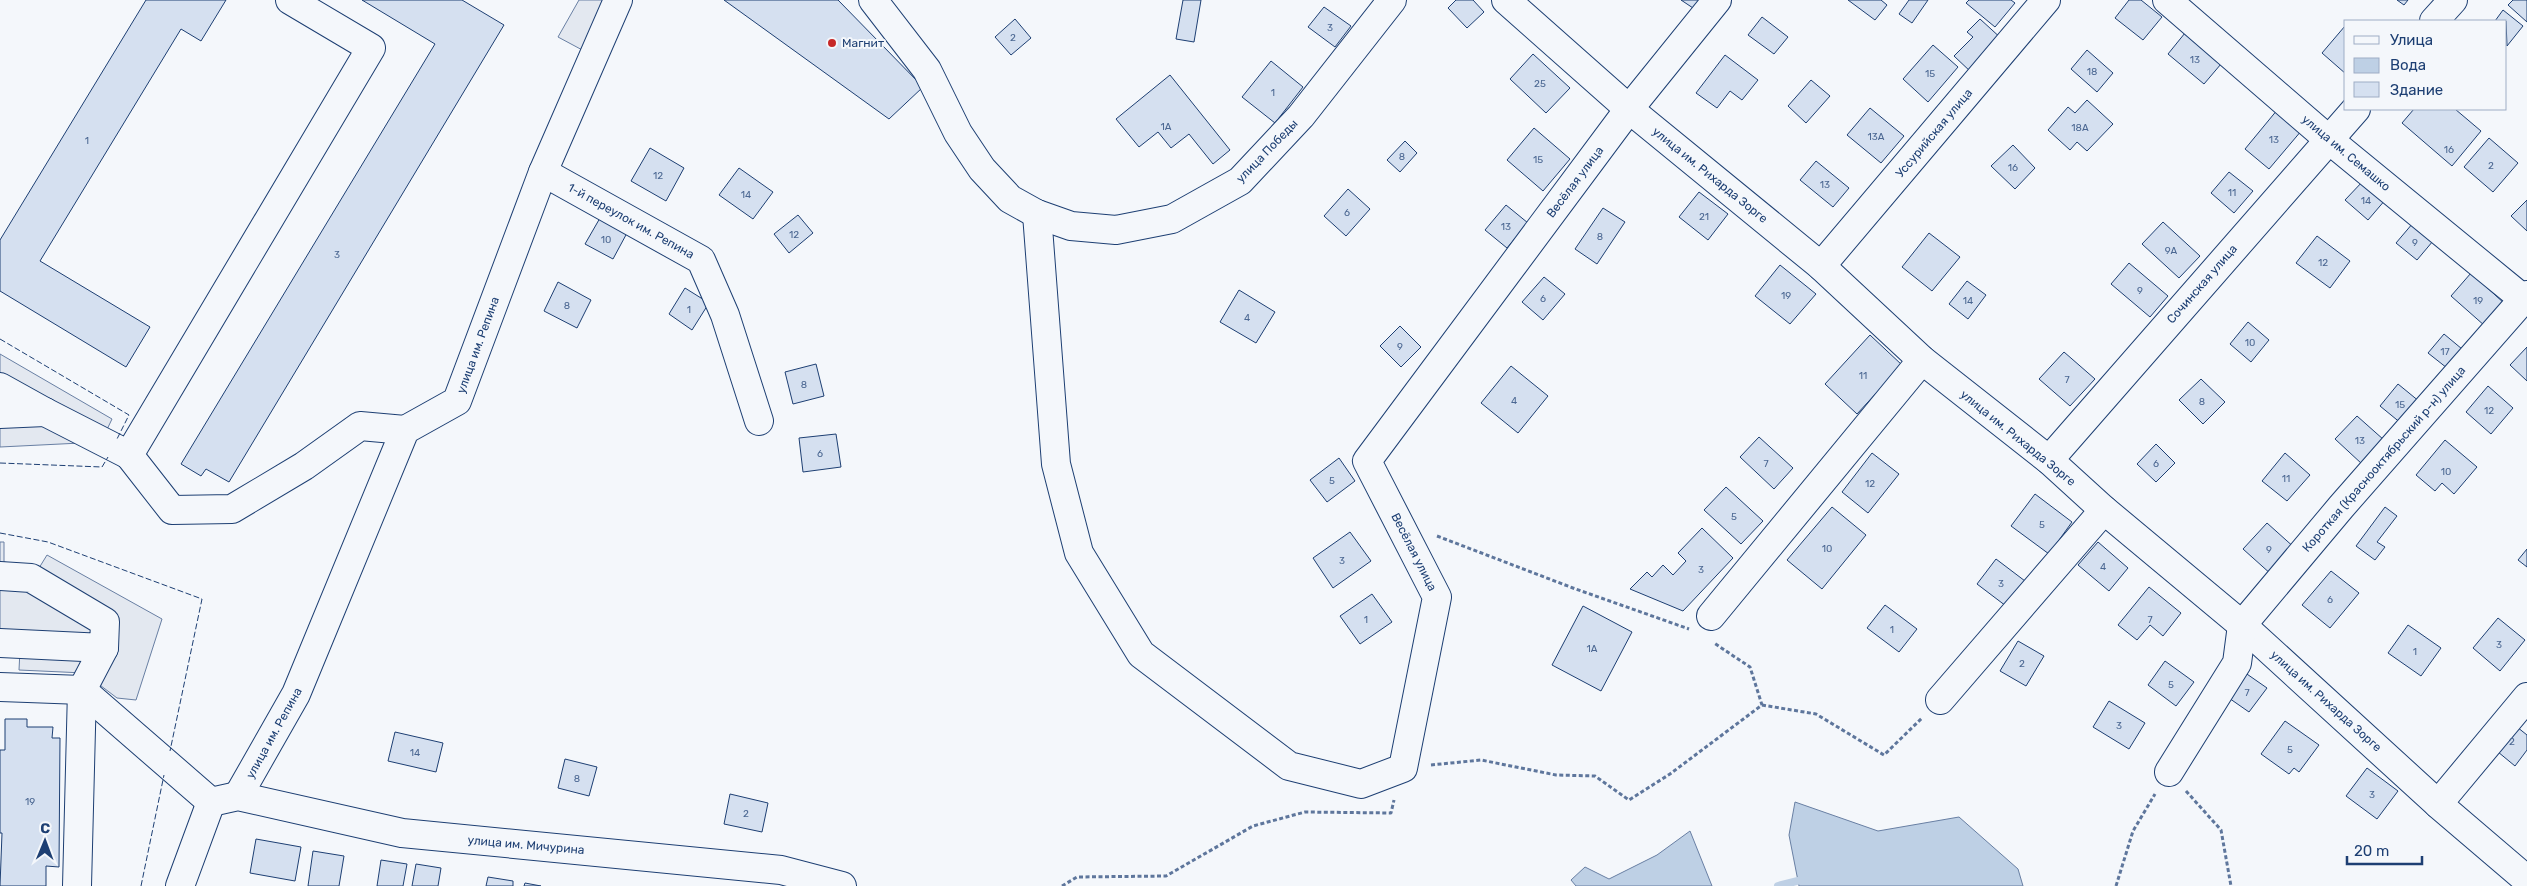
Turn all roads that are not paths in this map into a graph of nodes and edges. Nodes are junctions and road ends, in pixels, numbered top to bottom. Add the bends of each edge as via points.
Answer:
1 (290, 0) edge
2 (618, 0) edge
3 (874, 0) edge
4 (1392, 0) edge
5 (1506, 0) edge
6 (1717, 0) edge
7 (2046, 0) edge
8 (2167, 0) edge
9 (2453, 0) edge
10 (2435, 20) edge
11 (1629, 109) junction
12 (2355, 110) edge
13 (2328, 139) junction
14 (543, 172) junction
15 (1037, 214) junction
16 (1821, 266) junction
17 (2526, 299) edge
18 (1922, 360) junction
19 (0, 387) edge
20 (44, 412) junction
21 (0, 414) edge
22 (760, 421) dead end
23 (405, 430) junction
24 (129, 455) junction
25 (2049, 460) junction
26 (2104, 510) junction
27 (0, 576) edge
28 (1706, 625) road end
29 (2242, 625) junction
30 (0, 643) edge
31 (104, 648) junction
32 (0, 687) edge
33 (82, 690) junction
34 (2527, 697) edge
35 (1940, 700) road end
36 (2169, 772) road end
37 (238, 796) junction
38 (211, 802) junction
39 (2438, 804) junction
40 (2527, 880) edge
41 (77, 886) edge
42 (180, 886) edge
43 (842, 886) edge

1 - 24 street via 371,48
2 - 14 street, улица им. Репина
3 - 15 street, улица Победы via 928,70 958,132 982,169 1010,199
4 - 15 street, улица Победы via 1301,116 1240,181 1172,220 1116,230 1070,226
5 - 11 street, улица им. Рихарда Зорге
6 - 11 street, Весёлая улица
7 - 16 street, Уссурийская улица
8 - 13 street, улица им. Семашко
9 - 10 street
11 - 15 street, Весёлая улица via 1367,461 1437,597 1403,768 1361,784 1289,766 1141,654 1079,553 1056,464
11 - 16 street, улица им. Рихарда Зорге
12 - 13 street, Сочинская улица
13 - 17 street, улица им. Семашко
13 - 25 street, Сочинская улица
14 - 22 street, 1-й переулок им. Репина via 701,260 725,315
14 - 23 street, улица им. Репина via 457,401
16 - 18 street, улица им. Рихарда Зорге
17 - 29 street, Короткая (Краснооктябрьский р-н) улица via 2341,507
18 - 25 street, улица им. Рихарда Зорге
18 - 28 street
19 - 20 street
20 - 21 street
20 - 24 street
23 - 24 street via 360,426 304,466 232,509 172,510
23 - 37 street, улица им. Репина via 296,694
25 - 26 street, улица им. Рихарда Зорге
26 - 29 street, улица им. Рихарда Зорге
26 - 35 street
27 - 31 street via 31,578 105,622
29 - 36 street via 2237,663
29 - 39 street, улица им. Рихарда Зорге
30 - 31 street
31 - 33 street
32 - 33 street
33 - 38 street
33 - 41 street
34 - 39 street
37 - 38 street, улица им. Мичурина
37 - 43 street, улица им. Мичурина via 402,833 781,870
38 - 42 street
39 - 40 street, улица им. Рихарда Зорге

